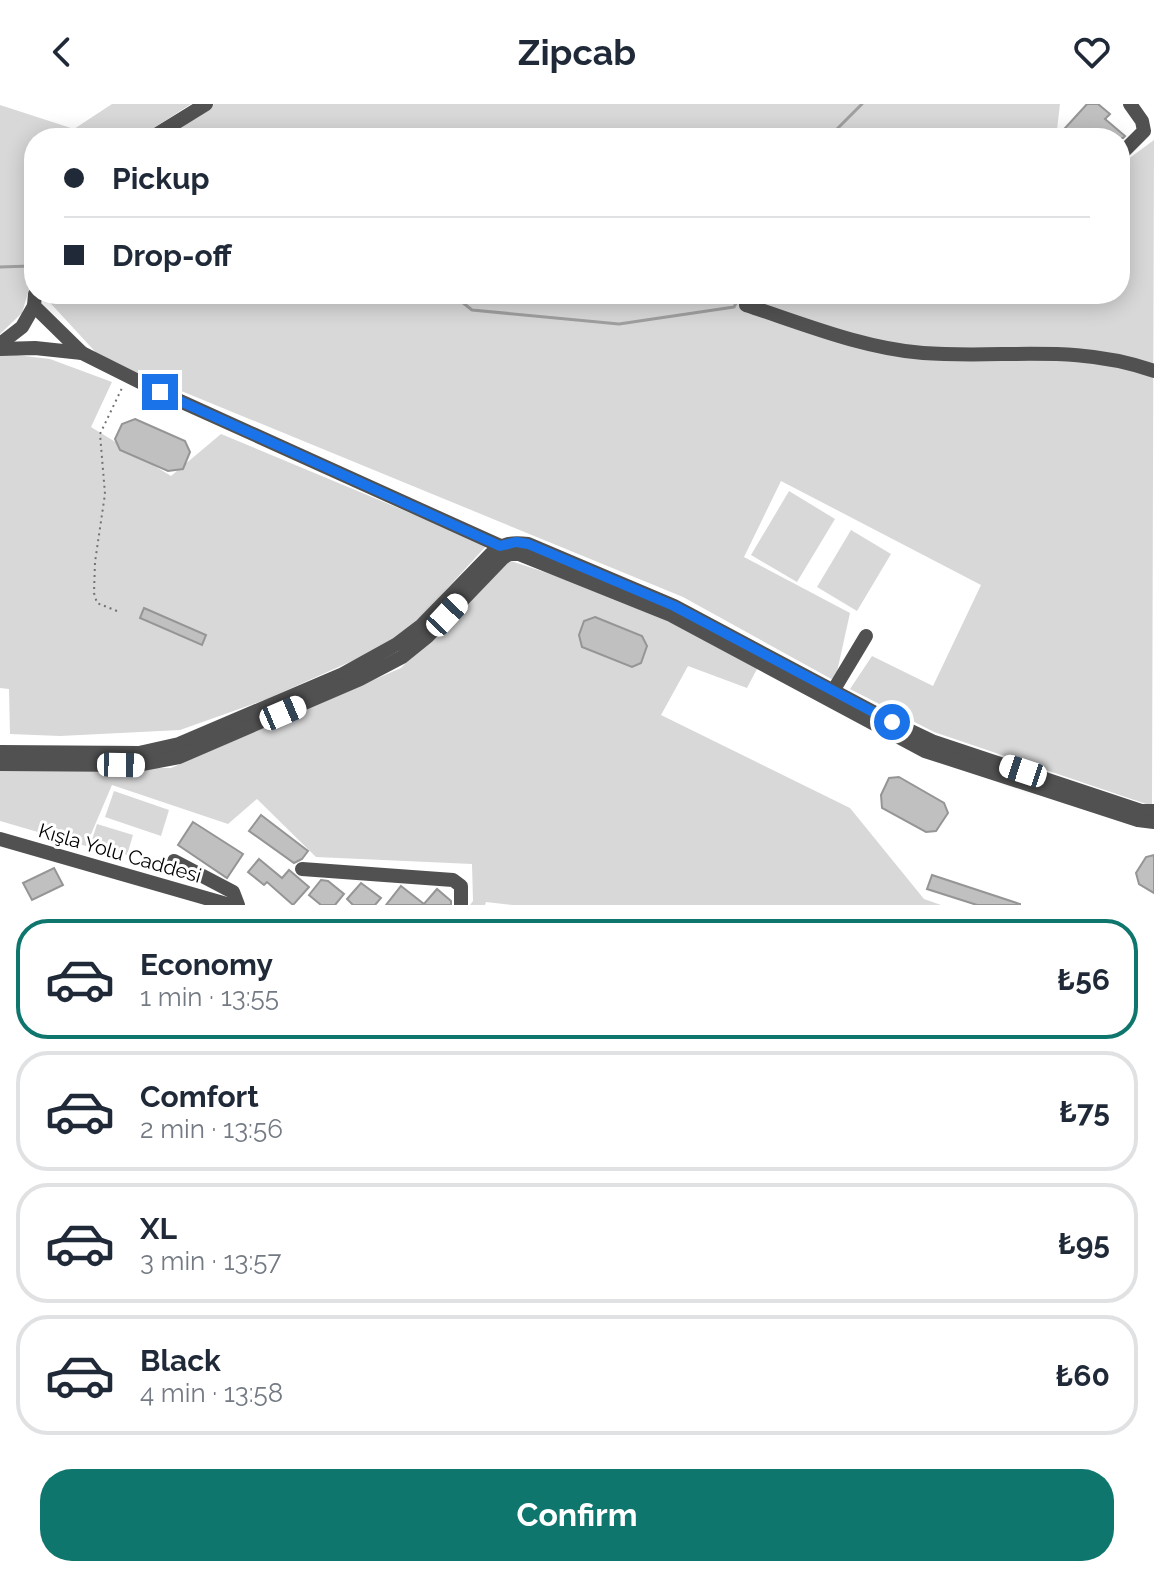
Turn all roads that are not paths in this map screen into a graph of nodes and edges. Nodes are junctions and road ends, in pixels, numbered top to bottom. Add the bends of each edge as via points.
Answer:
1 (206, 104) edge
2 (1130, 104) edge
3 (167, 128) edge
4 (1130, 145) edge
5 (33, 304) edge
6 (39, 304) edge
7 (746, 305) dead end
8 (0, 346) edge
9 (82, 353) junction
10 (1154, 371) edge
11 (500, 546) junction
12 (519, 554) junction
13 (866, 636) dead end
14 (831, 695) junction
15 (8, 758) edge
16 (147, 758) junction
17 (1154, 811) edge
18 (1154, 822) edge
19 (0, 839) edge
20 (174, 861) dead end
21 (302, 869) dead end
22 (230, 905) edge
23 (238, 905) edge
24 (461, 905) edge

1 - 3 street
2 - 4 street via 1144,131
5 - 8 street via 22,327
6 - 9 street
7 - 10 street via 856,342 982,355 1078,353
8 - 9 street
9 - 11 street
11 - 12 street
11 - 14 street via 528,544 674,606
11 - 16 street via 397,644 341,675
12 - 14 street via 671,615
12 - 16 street via 503,558 402,657 179,757
13 - 14 street
14 - 17 street via 934,742
14 - 18 street via 904,741 948,760
15 - 16 street
19 - 22 street, Kışla Yolu Caddesi
20 - 23 street via 233,892
21 - 24 street via 453,880 461,886

